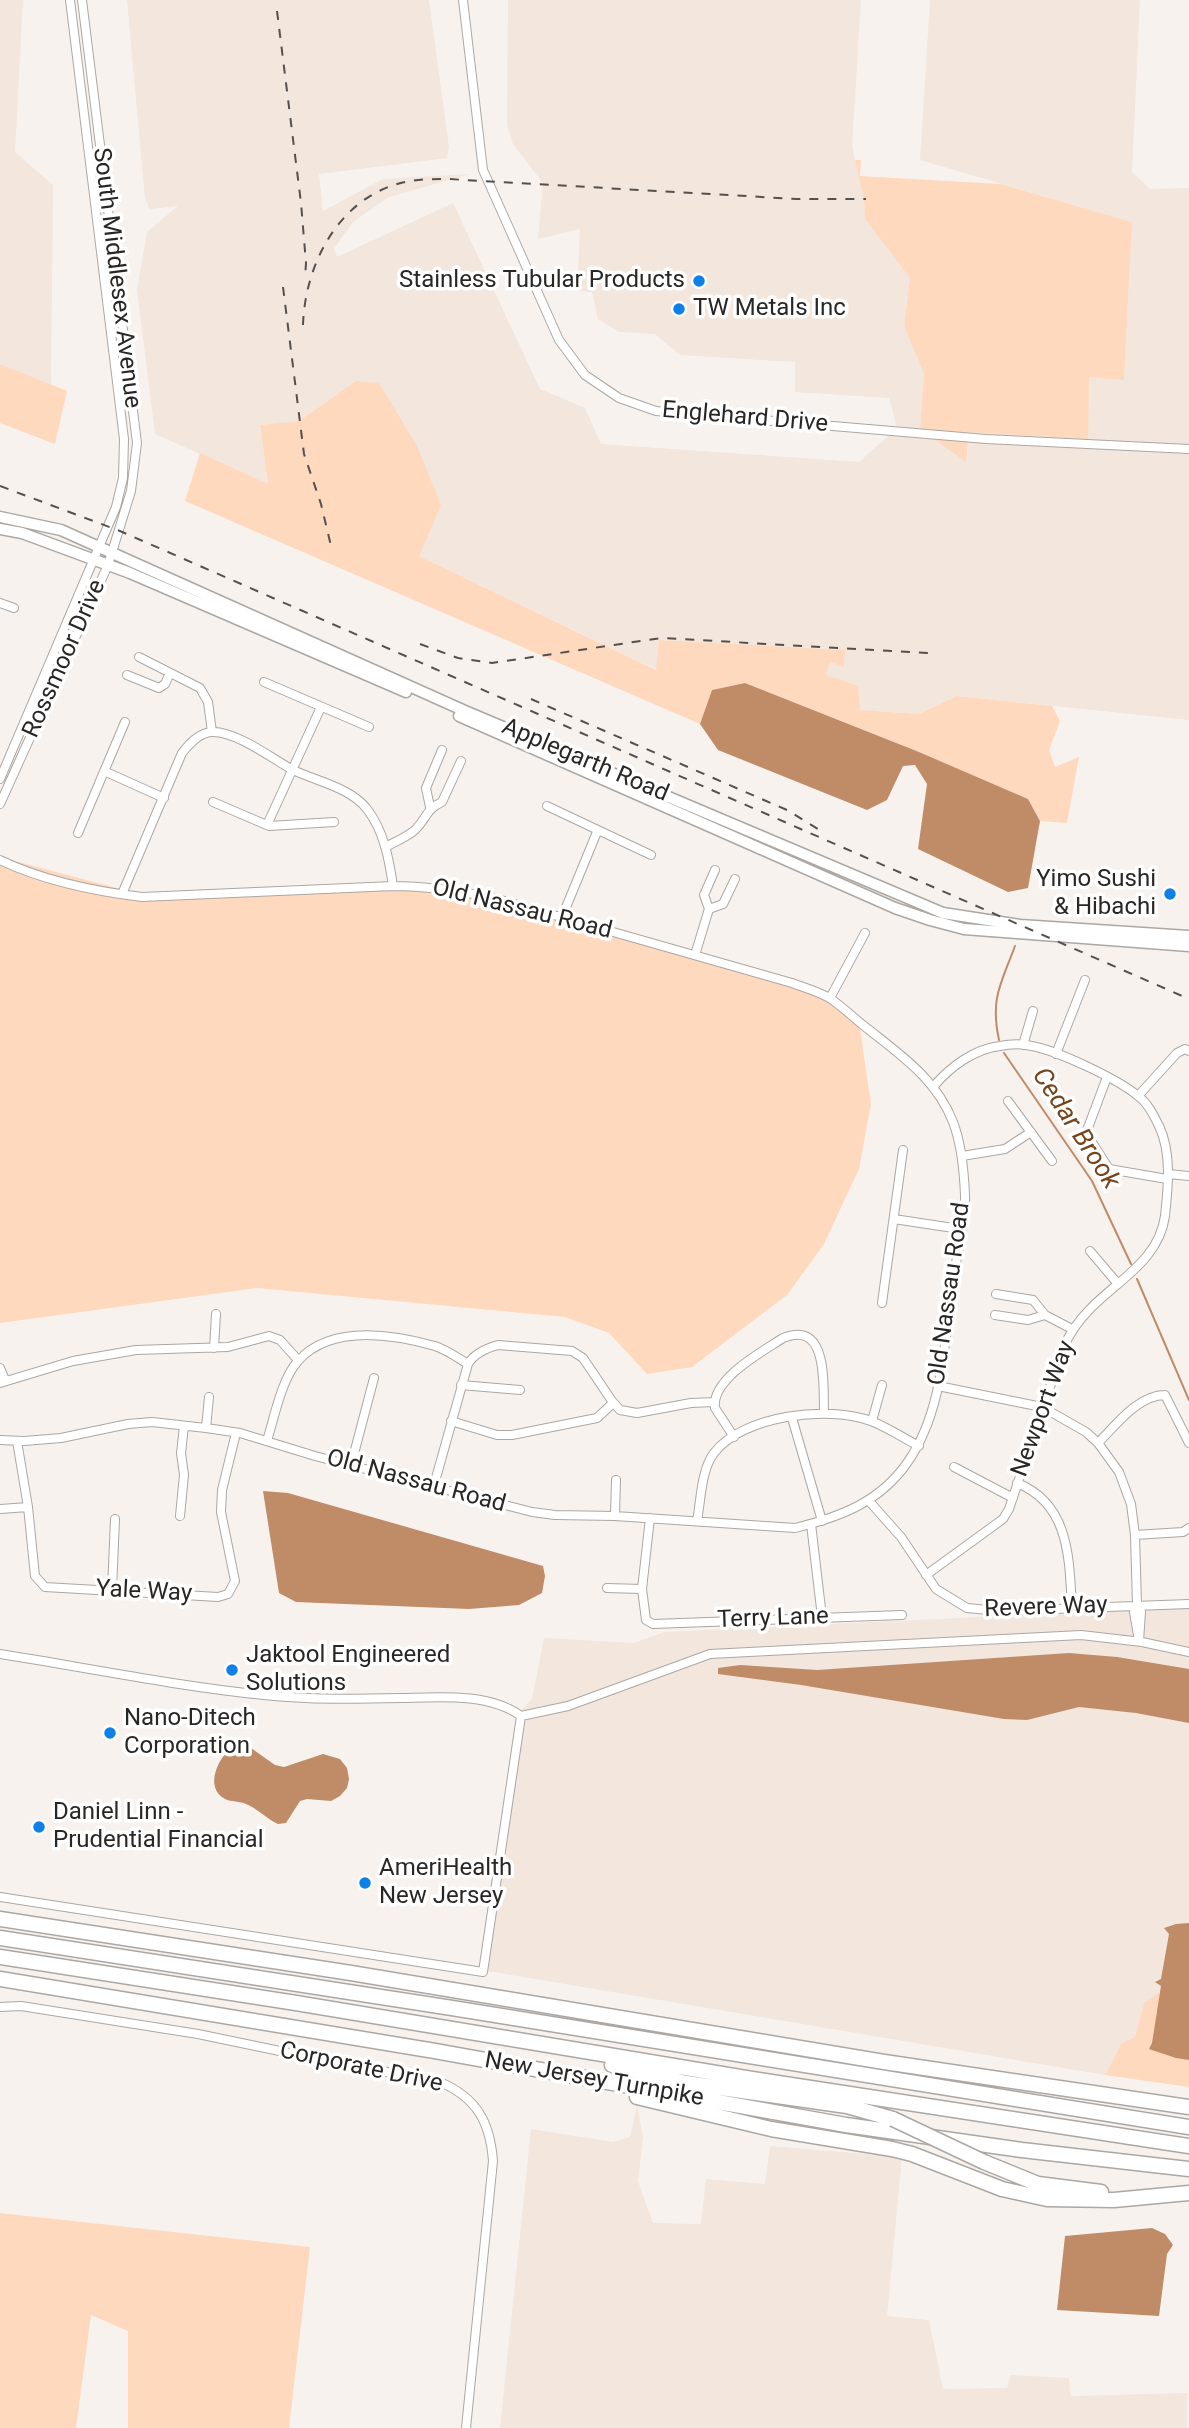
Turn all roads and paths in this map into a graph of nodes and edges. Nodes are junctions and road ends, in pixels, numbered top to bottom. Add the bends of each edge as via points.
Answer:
1 (70, 0) edge
2 (82, 0) edge
3 (463, 0) edge
4 (1189, 449) edge
5 (0, 517) edge
6 (0, 529) edge
7 (98, 547) junction
8 (112, 553) junction
9 (92, 560) junction
10 (108, 565) junction
11 (0, 603) edge
12 (14, 608) dead end
13 (139, 657) dead end
14 (170, 673) junction
15 (127, 675) dead end
16 (264, 682) dead end
17 (321, 707) junction
18 (125, 722) dead end
19 (369, 727) dead end
20 (212, 732) junction
21 (442, 751) dead end
22 (461, 761) dead end
23 (292, 769) junction
24 (104, 772) junction
25 (0, 779) edge
26 (164, 798) junction
27 (214, 802) dead end
28 (0, 804) edge
29 (547, 806) dead end
30 (430, 807) junction
31 (334, 822) dead end
32 (267, 825) junction
33 (597, 831) junction
34 (78, 833) dead end
35 (385, 847) junction
36 (651, 855) dead end
37 (0, 860) edge
38 (715, 870) dead end
39 (735, 879) dead end
40 (393, 886) junction
41 (122, 894) junction
42 (709, 909) junction
43 (562, 917) junction
44 (864, 933) dead end
45 (1189, 936) edge
46 (1189, 946) edge
47 (695, 955) junction
48 (1085, 980) dead end
49 (830, 999) junction
50 (1033, 1011) dead end
51 (1023, 1045) junction
52 (1189, 1051) edge
53 (1056, 1054) junction
54 (1107, 1077) junction
55 (934, 1086) junction
56 (1138, 1096) junction
57 (1008, 1101) dead end
58 (1031, 1132) junction
59 (903, 1150) dead end
60 (962, 1156) junction
61 (1052, 1161) dead end
62 (1189, 1176) edge
63 (1168, 1177) junction
64 (894, 1219) junction
65 (960, 1229) junction
66 (1090, 1251) dead end
67 (1118, 1284) junction
68 (996, 1294) dead end
69 (882, 1303) dead end
70 (216, 1314) dead end
71 (995, 1315) dead end
72 (1045, 1315) junction
73 (1072, 1329) junction
74 (214, 1348) junction
75 (298, 1360) junction
76 (468, 1364) junction
77 (0, 1368) edge
78 (374, 1378) dead end
79 (2, 1382) edge
80 (461, 1385) junction
81 (882, 1385) dead end
82 (938, 1386) junction
83 (520, 1390) dead end
84 (209, 1397) dead end
85 (714, 1402) junction
86 (613, 1403) junction
87 (1042, 1406) junction
88 (824, 1413) junction
89 (792, 1418) junction
90 (451, 1420) junction
91 (872, 1421) junction
92 (184, 1426) junction
93 (206, 1428) junction
94 (236, 1433) junction
95 (734, 1437) junction
96 (0, 1440) edge
97 (17, 1441) junction
98 (267, 1441) junction
99 (1098, 1443) junction
100 (1189, 1443) edge
101 (919, 1446) junction
102 (351, 1465) junction
103 (954, 1467) dead end
104 (616, 1480) dead end
105 (1017, 1483) junction
106 (434, 1485) junction
107 (1013, 1498) junction
108 (869, 1501) junction
109 (28, 1507) junction
110 (0, 1509) edge
111 (180, 1516) dead end
112 (615, 1516) junction
113 (116, 1518) dead end
114 (650, 1518) junction
115 (697, 1521) junction
116 (822, 1521) junction
117 (811, 1524) junction
118 (1189, 1528) edge
119 (1135, 1535) junction
120 (926, 1575) junction
121 (607, 1588) dead end
122 (642, 1589) junction
123 (112, 1590) junction
124 (1189, 1604) edge
125 (1137, 1605) junction
126 (1072, 1607) junction
127 (902, 1615) dead end
128 (822, 1617) junction
129 (1139, 1642) junction
130 (1189, 1652) edge
131 (0, 1654) edge
132 (522, 1716) junction
133 (0, 1897) edge
134 (0, 1919) edge
135 (0, 1938) edge
136 (0, 1957) edge
137 (0, 1979) edge
138 (0, 2007) edge
139 (422, 2026) junction
140 (534, 2070) junction
141 (1189, 2107) edge
142 (1189, 2127) edge
143 (1189, 2146) edge
144 (1189, 2169) edge
145 (1189, 2192) edge
146 (466, 2428) edge

1 - 7 street, South Middlesex Avenue via 124,439 123,478
2 - 8 street, South Middlesex Avenue via 137,443 131,491
3 - 4 street, Englehard Drive via 483,170 559,341 586,375 619,397 656,411 986,439
5 - 7 main road, Applegarth Road via 61,530
6 - 9 main road, Applegarth Road
7 - 8 main road, Applegarth Road
7 - 9 street, Rossmoor Drive
8 - 10 street, Rossmoor Drive
8 - 45 main road, Applegarth Road via 465,711 943,913 1020,925
9 - 10 main road, Applegarth Road
9 - 25 street, Rossmoor Drive
10 - 28 street, Rossmoor Drive
10 - 46 main road, Applegarth Road via 895,908 964,929
11 - 12 street
13 - 14 street
14 - 15 street via 159,688
14 - 20 street via 200,688 208,702
16 - 17 street
17 - 19 street
17 - 23 street
18 - 24 street
20 - 23 street via 254,747
20 - 26 street via 196,738 182,753
21 - 30 street via 426,788
22 - 30 street via 442,802
23 - 32 street
23 - 35 street via 359,801
24 - 26 street
24 - 34 street
26 - 41 street
27 - 32 street
29 - 33 street
30 - 35 street via 418,827
31 - 32 street
33 - 36 street
33 - 43 street
35 - 40 street
37 - 41 street, Old Nassau Road via 61,882
38 - 42 street via 704,895
39 - 42 street via 723,904
40 - 41 street, Old Nassau Road via 188,896
40 - 43 street, Old Nassau Road via 454,890
42 - 47 street
43 - 47 street, Old Nassau Road
44 - 49 street
47 - 49 street, Old Nassau Road
48 - 53 street
49 - 55 street, Old Nassau Road
50 - 51 street
51 - 53 street, Newport Way
51 - 55 street, Newport Way via 983,1050
52 - 56 street via 1177,1053
53 - 54 street, Newport Way
54 - 56 street, Newport Way
54 - 63 street via 1086,1133 1109,1169
55 - 60 street, Old Nassau Road via 953,1123
56 - 63 street, Newport Way via 1161,1130
57 - 58 street
58 - 60 street via 1005,1149
58 - 61 street
59 - 64 street
60 - 65 street, Old Nassau Road via 965,1198
62 - 63 street
63 - 67 street, Newport Way via 1160,1236 1139,1266
64 - 65 street
64 - 69 street
65 - 82 street, Old Nassau Road
66 - 67 street
67 - 73 street, Newport Way
68 - 72 street via 1033,1300
70 - 74 street
71 - 72 street via 1028,1320
72 - 73 street
73 - 87 street, Newport Way
74 - 75 street via 269,1336 280,1339
74 - 79 street via 136,1350 73,1361
75 - 76 street via 335,1337 372,1336 437,1347
75 - 98 street
76 - 80 street
76 - 86 street via 498,1345 572,1351 583,1358
77 - 79 street
78 - 102 street
80 - 83 street
80 - 90 street
81 - 91 street
82 - 87 street
82 - 101 street, Old Nassau Road
84 - 93 street
85 - 86 street via 637,1413 620,1410
85 - 88 street via 728,1376 783,1338 801,1334 817,1348 822,1363
85 - 95 street
86 - 90 street via 597,1418 512,1435
87 - 99 street
87 - 105 street, Newport Way
88 - 89 street
88 - 91 street
89 - 95 street via 758,1424
89 - 116 street
90 - 106 street
91 - 101 street
92 - 93 street, Old Nassau Road
92 - 97 street, Old Nassau Road via 128,1424 61,1438
92 - 111 street
93 - 94 street, Old Nassau Road
94 - 98 street, Old Nassau Road
94 - 123 street, Yale Way via 222,1490 224,1530 235,1573 233,1588 218,1597
95 - 115 street via 714,1454 707,1468
96 - 97 street, Old Nassau Road
97 - 109 street, Yale Way
98 - 102 street, Old Nassau Road
99 - 100 street via 1132,1409 1153,1396 1166,1395
99 - 119 street via 1126,1489
101 - 108 street, Old Nassau Road via 888,1486
102 - 106 street, Old Nassau Road
103 - 107 street
104 - 112 street
105 - 107 street, Newport Way
105 - 126 street via 1038,1494 1057,1519 1069,1552
106 - 112 street, Old Nassau Road via 532,1512
107 - 120 street, Newport Way via 1003,1519
108 - 116 street, Old Nassau Road
108 - 120 street, Revere Way
109 - 110 street
109 - 123 street, Yale Way via 38,1582 45,1587
112 - 114 street, Old Nassau Road
113 - 123 street
114 - 115 street, Old Nassau Road
114 - 122 street
115 - 117 street, Old Nassau Road via 795,1528
116 - 117 street, Old Nassau Road
117 - 128 street
118 - 119 street
119 - 125 street
120 - 126 street, Revere Way via 947,1598 975,1611
121 - 122 street
122 - 128 street, Terry Lane via 646,1620 653,1624
124 - 125 street, Revere Way
125 - 126 street, Revere Way
125 - 129 street
127 - 128 street, Terry Lane
129 - 130 street
129 - 132 street via 1082,1635 710,1654 568,1706
131 - 132 street via 268,1695 486,1702 507,1706
132 - 133 street via 483,1972
134 - 141 highway
135 - 142 highway, New Jersey Turnpike
136 - 139 highway, New Jersey Turnpike
137 - 140 highway, New Jersey Turnpike
138 - 146 street, Corporate Drive via 21,2006 198,2034 440,2082 467,2098 487,2124 493,2161
139 - 143 highway, New Jersey Turnpike
139 - 145 highway, bridge via 675,2081 870,2110 1017,2177 1063,2189
140 - 144 highway, New Jersey Turnpike via 846,2125
140 - 145 highway via 771,2129 912,2154 1002,2189 1047,2199 1114,2200

